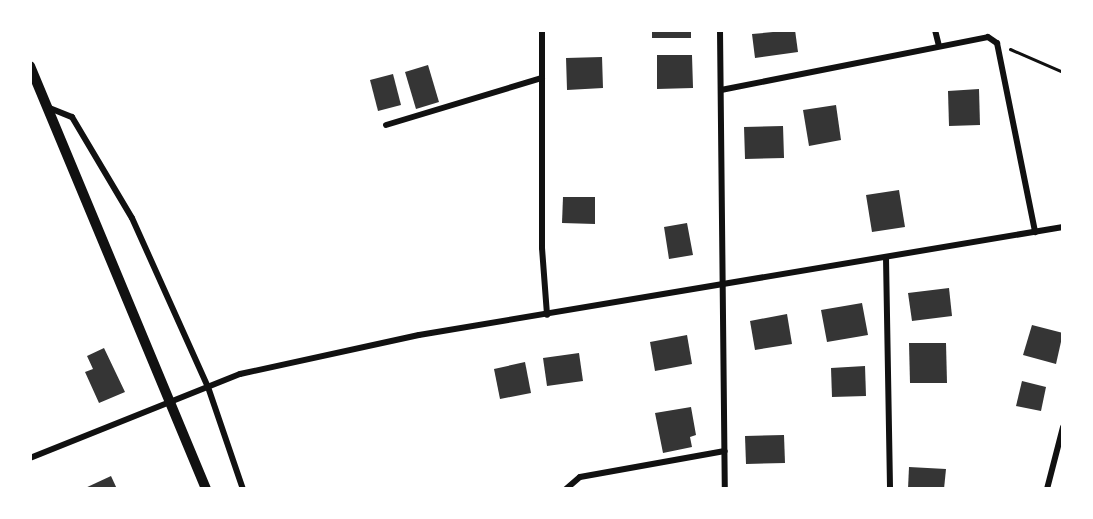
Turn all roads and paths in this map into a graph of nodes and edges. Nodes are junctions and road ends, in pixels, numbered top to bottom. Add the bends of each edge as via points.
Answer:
1 (542, 30) edge
2 (720, 30) edge
3 (935, 30) edge
4 (998, 44) junction
5 (939, 46) junction
6 (30, 66) edge
7 (1063, 72) edge
8 (542, 78) junction
9 (721, 90) junction
10 (47, 106) junction
11 (386, 125) dead end
12 (1063, 227) edge
13 (1035, 232) junction
14 (886, 258) junction
15 (724, 286) junction
16 (547, 315) junction
17 (208, 387) junction
18 (170, 402) junction
19 (1063, 427) edge
20 (724, 451) junction
21 (30, 458) edge
22 (206, 489) edge
23 (243, 489) edge
24 (566, 489) edge
25 (725, 489) edge
26 (890, 489) edge
27 (1047, 489) edge

1 - 8 street
2 - 9 street
3 - 5 street
4 - 5 street via 988,37
4 - 7 path
4 - 13 street
5 - 9 street
6 - 10 street
8 - 11 street
8 - 16 street via 542,248
9 - 15 street
10 - 17 street via 72,117 101,162 132,218
10 - 18 street
12 - 13 street
13 - 14 street
14 - 15 street
14 - 26 street
15 - 16 street
15 - 20 street
16 - 17 street via 419,335 240,374
17 - 18 street
17 - 23 street
18 - 21 street
18 - 22 street
19 - 27 street
20 - 24 street via 580,477
20 - 25 street

